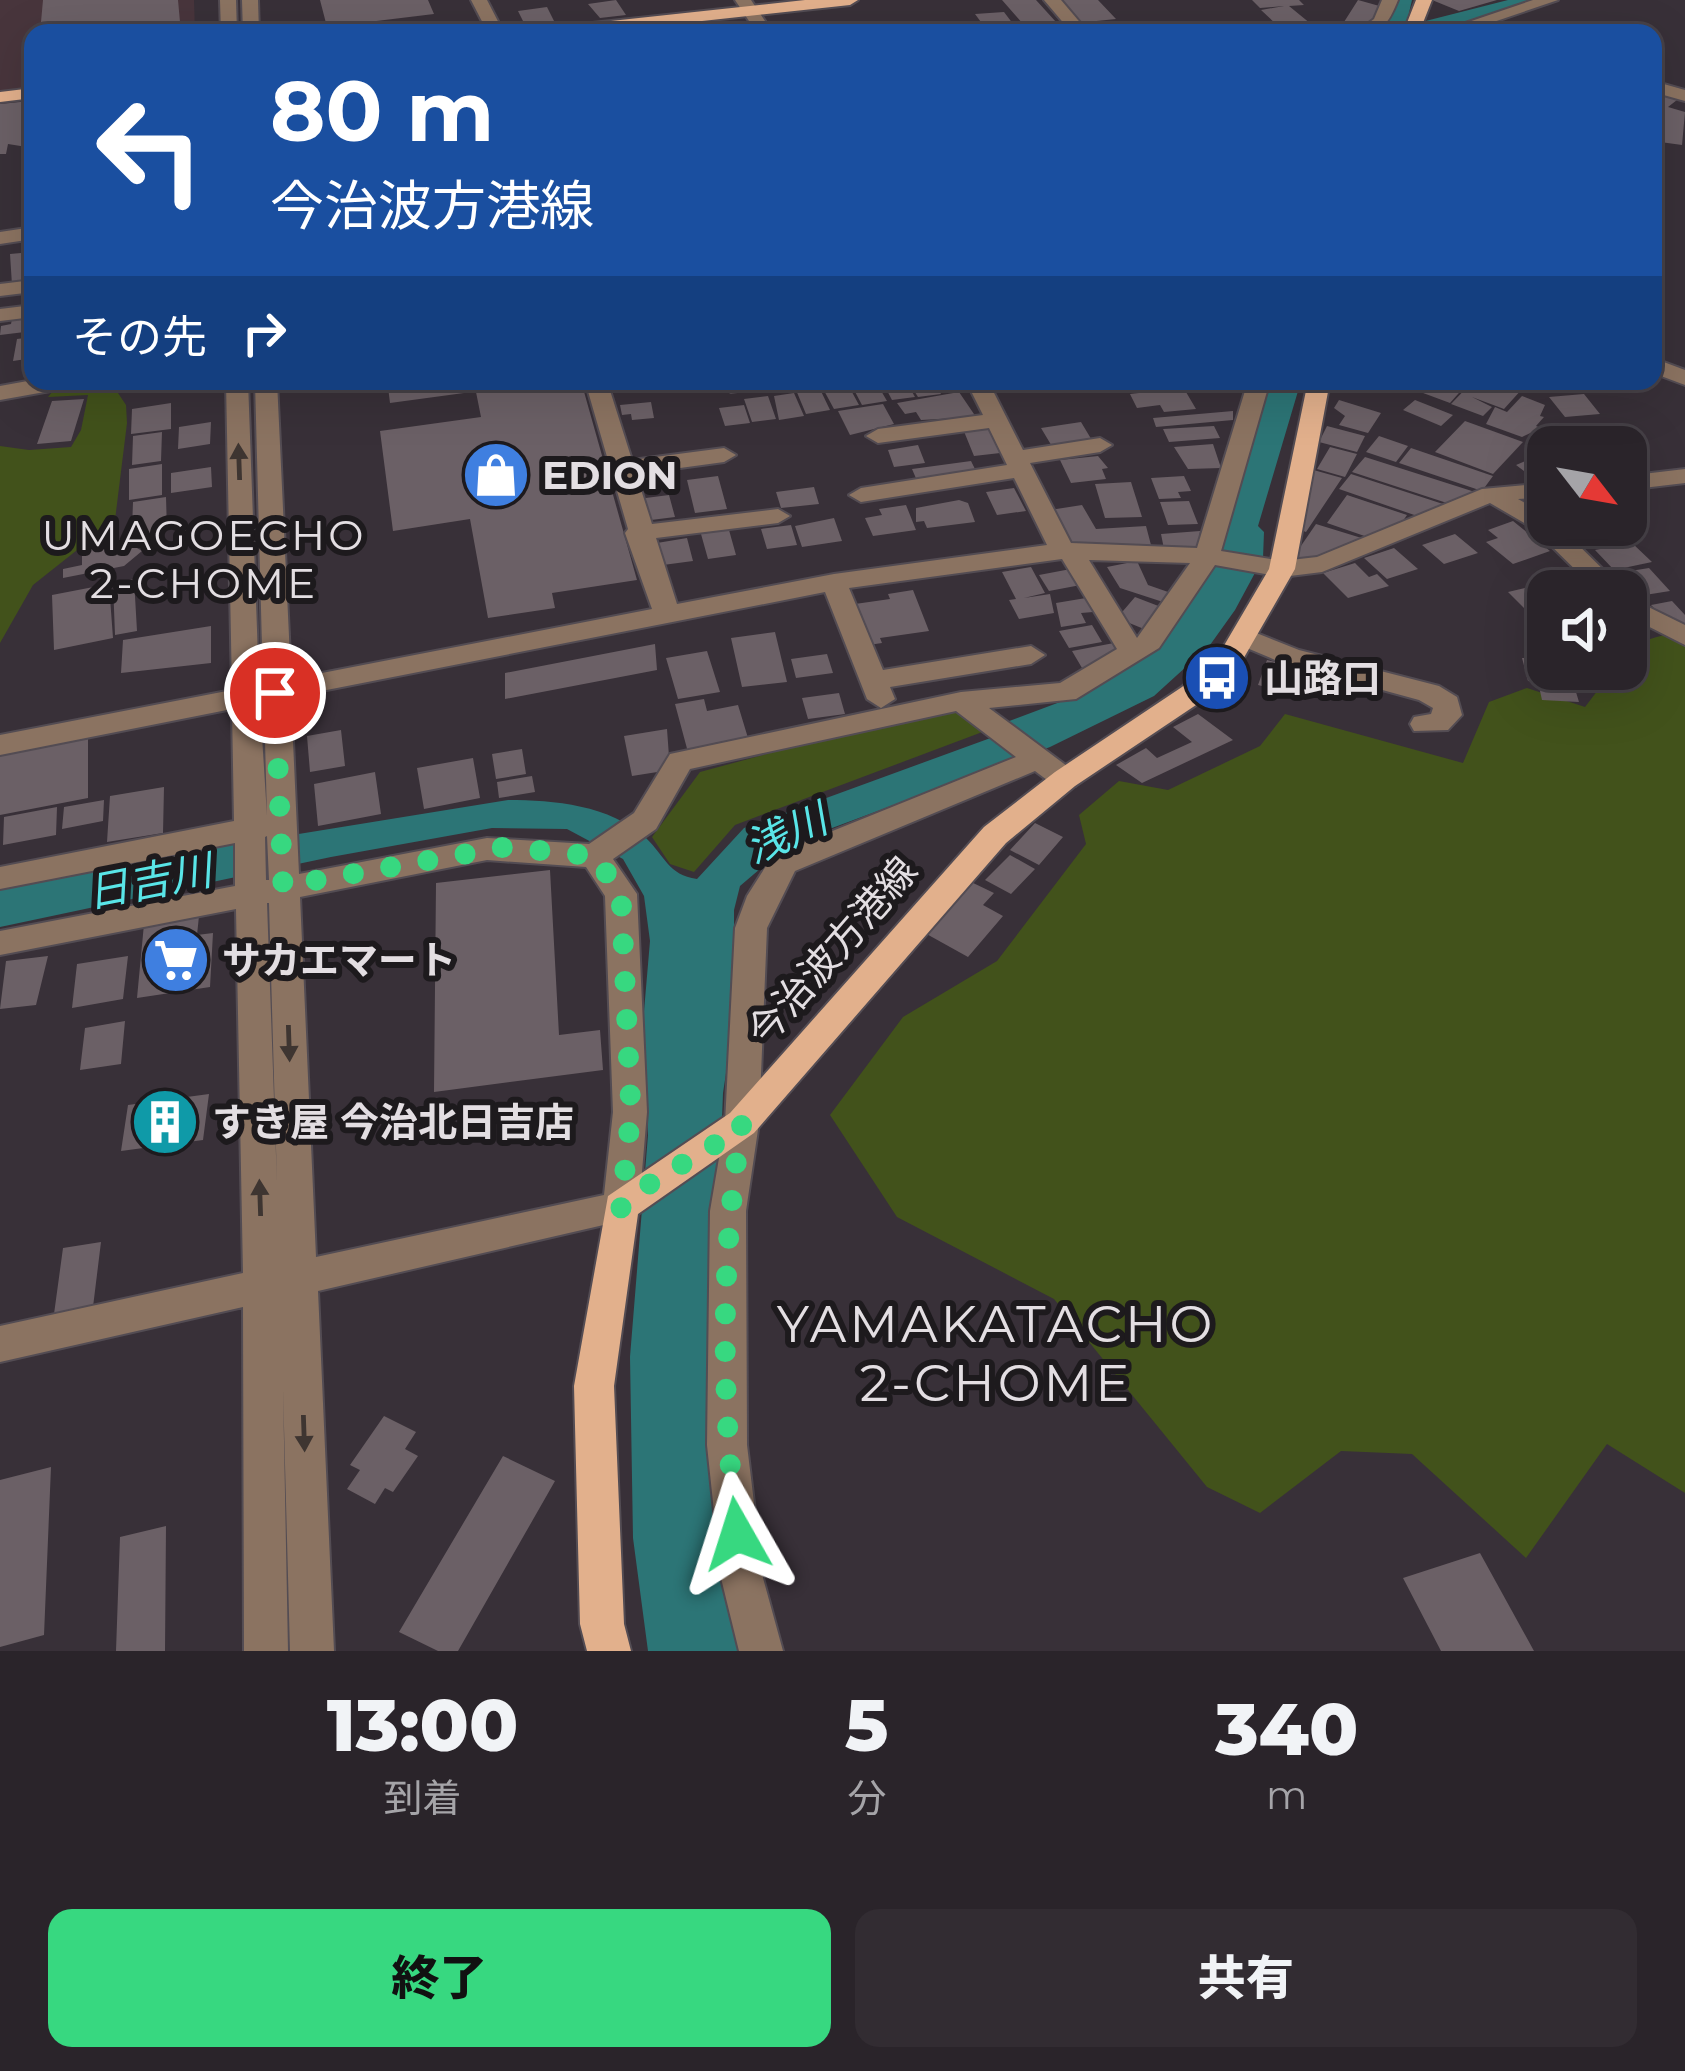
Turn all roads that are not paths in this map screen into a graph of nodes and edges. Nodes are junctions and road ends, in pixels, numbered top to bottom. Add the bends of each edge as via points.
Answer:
1 (850, 0) edge
2 (1052, 0) edge
3 (1389, 0) edge
4 (1550, 0) edge
5 (747, 5) edge
6 (1419, 8) edge
7 (615, 24) edge
8 (1073, 24) edge
9 (1456, 24) edge
10 (1486, 24) edge
11 (1677, 70) dead end
12 (1662, 80) edge
13 (238, 390) edge
14 (266, 390) edge
15 (599, 390) edge
16 (982, 390) edge
17 (1255, 390) edge
18 (1317, 390) edge
19 (1000, 420) junction
20 (878, 436) dead end
21 (1100, 446) dead end
22 (724, 455) dead end
23 (1019, 464) junction
24 (621, 469) junction
25 (1685, 476) edge
26 (1647, 481) edge
27 (1527, 491) edge
28 (1491, 494) junction
29 (861, 495) dead end
30 (778, 516) dead end
31 (638, 533) junction
32 (1066, 551) junction
33 (1207, 556) junction
34 (1268, 567) junction
35 (1590, 570) edge
36 (834, 582) junction
37 (667, 615) junction
38 (1647, 615) edge
39 (1685, 636) edge
40 (1244, 637) junction
41 (1132, 652) junction
42 (1030, 655) dead end
43 (874, 681) junction
44 (260, 696) junction
45 (961, 701) junction
46 (888, 716) junction
47 (1424, 724) dead end
48 (0, 745) edge
49 (1037, 759) junction
50 (1065, 779) junction
51 (264, 827) junction
52 (596, 856) junction
53 (0, 878) edge
54 (267, 888) junction
55 (0, 943) edge
56 (731, 1133) junction
57 (630, 1198) junction
58 (280, 1284) junction
59 (0, 1344) edge
60 (266, 1651) edge
61 (312, 1651) edge
62 (608, 1651) edge
63 (761, 1651) edge

1 - 5 main road
2 - 8 street
3 - 6 street
4 - 10 street
5 - 7 main road
6 - 9 street
11 - 12 street
44 -> 13 street
14 - 44 street
15 - 24 street
16 - 19 street
17 - 33 street
18 - 34 main road, 今治波方港線
19 - 20 street
19 - 23 street
21 - 23 street
22 - 24 street
23 - 29 street
23 - 32 street
24 - 31 street
25 - 26 street
27 - 28 street
28 - 34 street via 1322,564
28 - 35 street via 1542,523
30 - 31 street
31 - 37 street
32 - 33 street
32 - 36 street
32 - 41 street
33 - 34 street
33 - 41 street via 1149,642
34 - 40 main road, 今治波方港線
36 - 37 street
36 - 43 street
37 - 44 street
38 - 39 street
40 - 47 street via 1447,704 1448,715
40 - 50 main road, 今治波方港線 via 1192,694
41 - 45 street via 1066,692
42 - 43 street
43 - 46 street
44 - 48 street
44 - 51 street
45 - 46 street
45 - 49 street
46 - 52 street via 680,761 645,820
49 - 50 street
49 - 56 street via 784,863 751,928
50 - 56 main road, 今治波方港線 via 948,884
51 - 53 street
51 - 54 street
52 - 54 street via 505,847
52 - 57 street via 621,895
54 - 55 street
54 - 58 street
56 - 57 main road, 今治波方港線
56 - 63 street via 727,1445 742,1578
57 - 58 street
57 - 62 main road via 594,1386
58 - 59 street
58 - 60 street
58 -> 61 street

